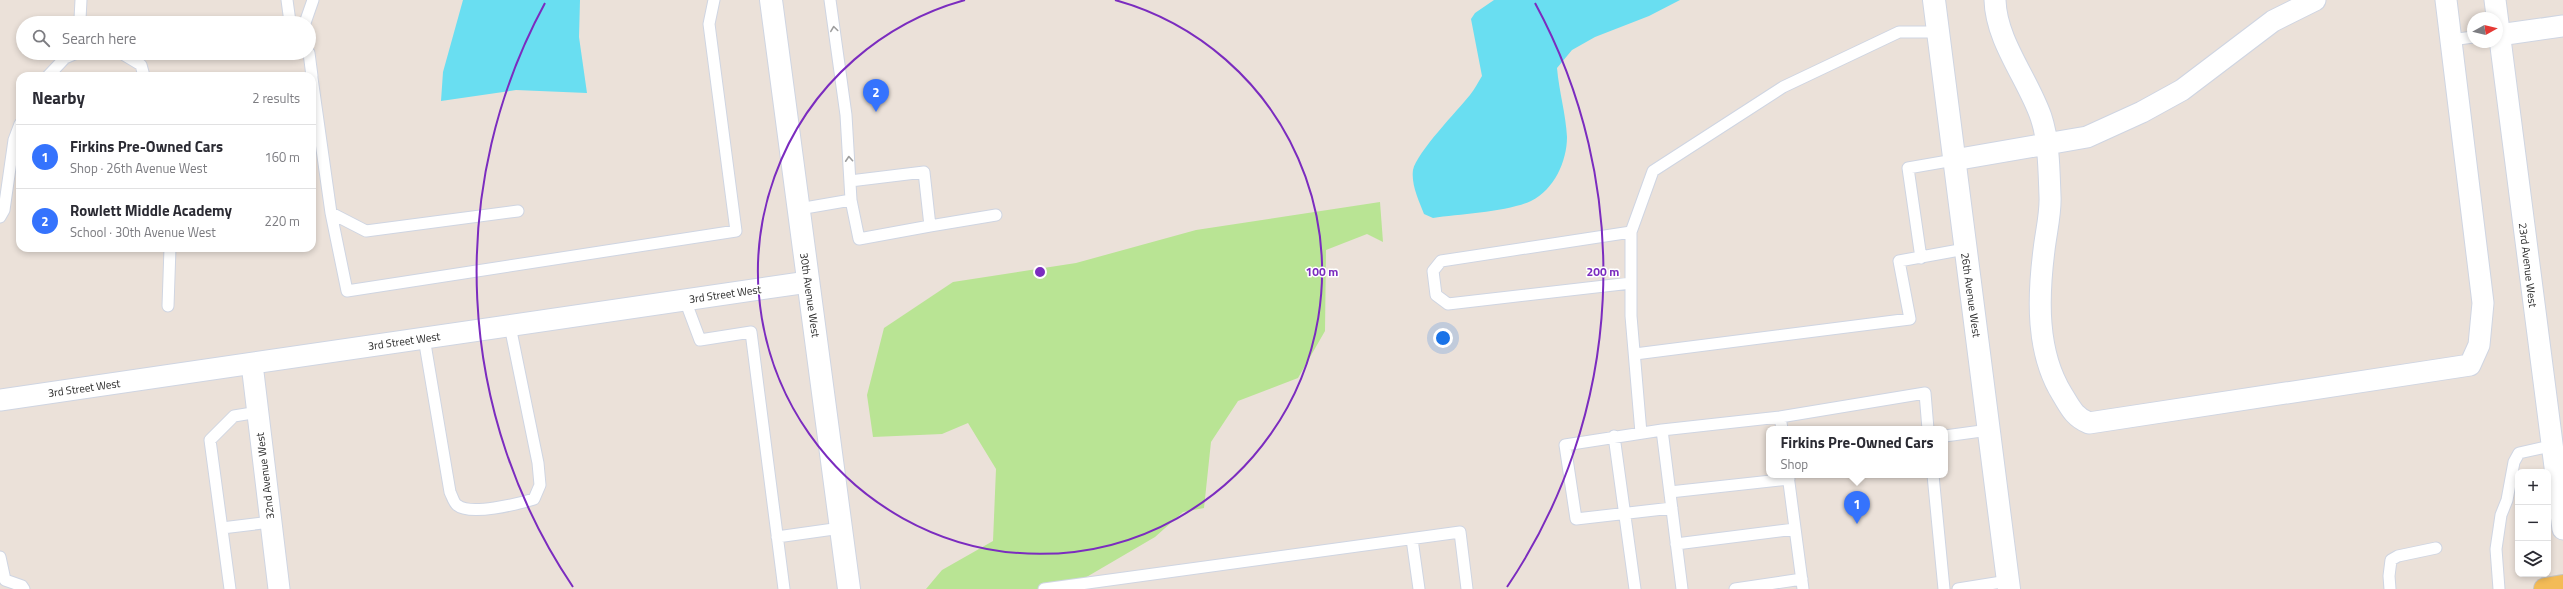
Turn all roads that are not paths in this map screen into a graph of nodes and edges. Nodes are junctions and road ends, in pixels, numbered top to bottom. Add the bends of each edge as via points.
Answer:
1 (81, 0) edge
2 (287, 0) edge
3 (313, 0) edge
4 (714, 0) edge
5 (771, 0) edge
6 (830, 0) edge
7 (1934, 0) edge
8 (1995, 0) edge
9 (2315, 0) edge
10 (2446, 0) edge
11 (2495, 0) edge
12 (2496, 12) edge
13 (80, 16) edge
14 (289, 16) edge
15 (306, 16) edge
16 (2563, 26) edge
17 (1938, 32) junction
18 (2503, 34) edge
19 (2467, 38) edge
20 (2451, 40) junction
21 (2500, 48) edge
22 (63, 60) edge
23 (133, 60) edge
24 (310, 60) edge
25 (52, 72) edge
26 (143, 72) edge
27 (311, 72) edge
28 (316, 107) edge
29 (16, 135) edge
30 (2045, 145) junction
31 (1954, 160) junction
32 (850, 181) junction
33 (852, 200) junction
34 (799, 209) junction
35 (518, 211) dead end
36 (330, 212) junction
37 (996, 215) dead end
38 (0, 216) edge
39 (930, 226) junction
40 (1631, 232) junction
41 (1965, 249) junction
42 (170, 252) edge
43 (1920, 258) junction
44 (808, 282) junction
45 (1631, 283) junction
46 (685, 300) junction
47 (168, 306) dead end
48 (510, 326) junction
49 (424, 338) junction
50 (1635, 354) junction
51 (252, 364) junction
52 (0, 400) edge
53 (258, 412) junction
54 (1780, 417) junction
55 (1782, 426) edge
56 (1928, 426) edge
57 (1662, 430) junction
58 (1989, 430) junction
59 (1641, 433) junction
60 (1614, 436) junction
61 (1948, 436) edge
62 (2551, 446) junction
63 (1781, 478) edge
64 (1789, 478) edge
65 (1933, 478) edge
66 (1670, 492) junction
67 (1672, 508) junction
68 (1624, 514) junction
69 (271, 522) junction
70 (222, 528) junction
71 (841, 528) junction
72 (1795, 529) junction
73 (2563, 529) edge
74 (777, 537) junction
75 (1412, 538) junction
76 (1676, 544) junction
77 (2436, 548) dead end
78 (0, 557) edge
79 (3, 581) edge
80 (1802, 584) edge
81 (2009, 585) edge
82 (2563, 586) edge
83 (24, 589) edge
84 (230, 589) edge
85 (279, 589) edge
86 (784, 589) edge
87 (850, 589) edge
88 (1044, 589) edge
89 (1419, 589) edge
90 (1468, 589) edge
91 (1635, 589) edge
92 (1682, 589) edge
93 (1735, 589) edge
94 (1944, 589) edge
95 (1958, 589) edge
96 (2390, 589) edge
97 (2499, 589) edge
98 (2545, 589) edge

1 - 13 lane
2 - 14 lane
3 - 15 lane
4 - 36 lane via 709,24 736,231 347,291
5 - 34 street, 30th Avenue West
32 -> 6 lane via 846,115
7 - 17 street, 26th Avenue West
8 - 30 street via 1995,10 2007,44 2027,82 2042,119
9 - 30 street via 2273,21 2182,90 2142,112 2087,137
10 - 20 street
11 - 12 street, 23rd Avenue West
16 - 18 street
17 - 31 street, 26th Avenue West
17 - 40 lane via 1899,32 1783,87 1653,171
19 - 20 lane
20 - 30 street via 2483,303 2479,345 2470,365 2089,423 2076,418 2055,382 2041,338 2041,268 2050,197
21 - 62 street, 23rd Avenue West
22 - 25 lane
23 - 26 lane via 141,65
24 - 27 lane
28 - 36 lane
29 - 38 lane via 4,210
30 - 31 street
31 - 41 street, 26th Avenue West
31 - 43 lane via 1908,168
32 - 33 lane
32 - 39 lane via 924,172
33 - 34 lane
33 - 39 lane via 859,239
34 - 44 street, 30th Avenue West
35 - 36 lane via 366,231
37 - 39 lane
40 - 45 lane
40 - 45 lane via 1440,261 1433,271 1436,295 1448,304
41 - 43 lane
41 - 58 street, 26th Avenue West
42 - 47 lane
43 - 50 lane via 1899,261 1910,319
44 - 46 street, 3rd Street West
44 - 71 street, 30th Avenue West
45 - 50 lane
46 - 48 street, 3rd Street West
46 - 74 lane via 700,340 751,332
48 - 49 street, 3rd Street West
48 - 49 lane via 521,371 540,485 534,499 520,504 474,510 465,510 456,505 450,492
49 - 51 street, 3rd Street West
50 - 59 lane
51 - 52 street, 3rd Street West
51 - 53 street, 32nd Avenue West
53 - 69 street, 32nd Avenue West
53 - 70 lane via 234,416 210,440
54 - 55 lane
54 - 56 lane via 1925,393
54 - 57 lane
57 - 59 lane
57 - 66 lane
58 - 61 lane
58 - 81 street, 26th Avenue West
59 - 60 lane
60 - 68 lane
60 - 68 lane via 1565,445 1576,519
62 - 73 street, 23rd Avenue West
62 - 97 lane via 2519,453 2514,462 2496,549
63 - 66 lane
64 - 72 lane
65 - 94 lane
66 - 67 lane
67 - 68 lane
67 - 76 lane
68 - 91 lane
69 - 70 lane
69 - 85 street, 32nd Avenue West
70 - 84 lane
71 - 74 lane
71 - 87 street, 30th Avenue West
72 - 76 lane
72 - 80 lane
74 - 86 lane
75 - 88 lane
75 - 89 lane
75 - 90 lane via 1460,532
76 - 92 lane
77 - 96 lane via 2398,556 2391,560
78 - 79 lane
79 - 83 lane via 22,586
80 - 93 lane
81 - 95 lane
82 - 98 main road

